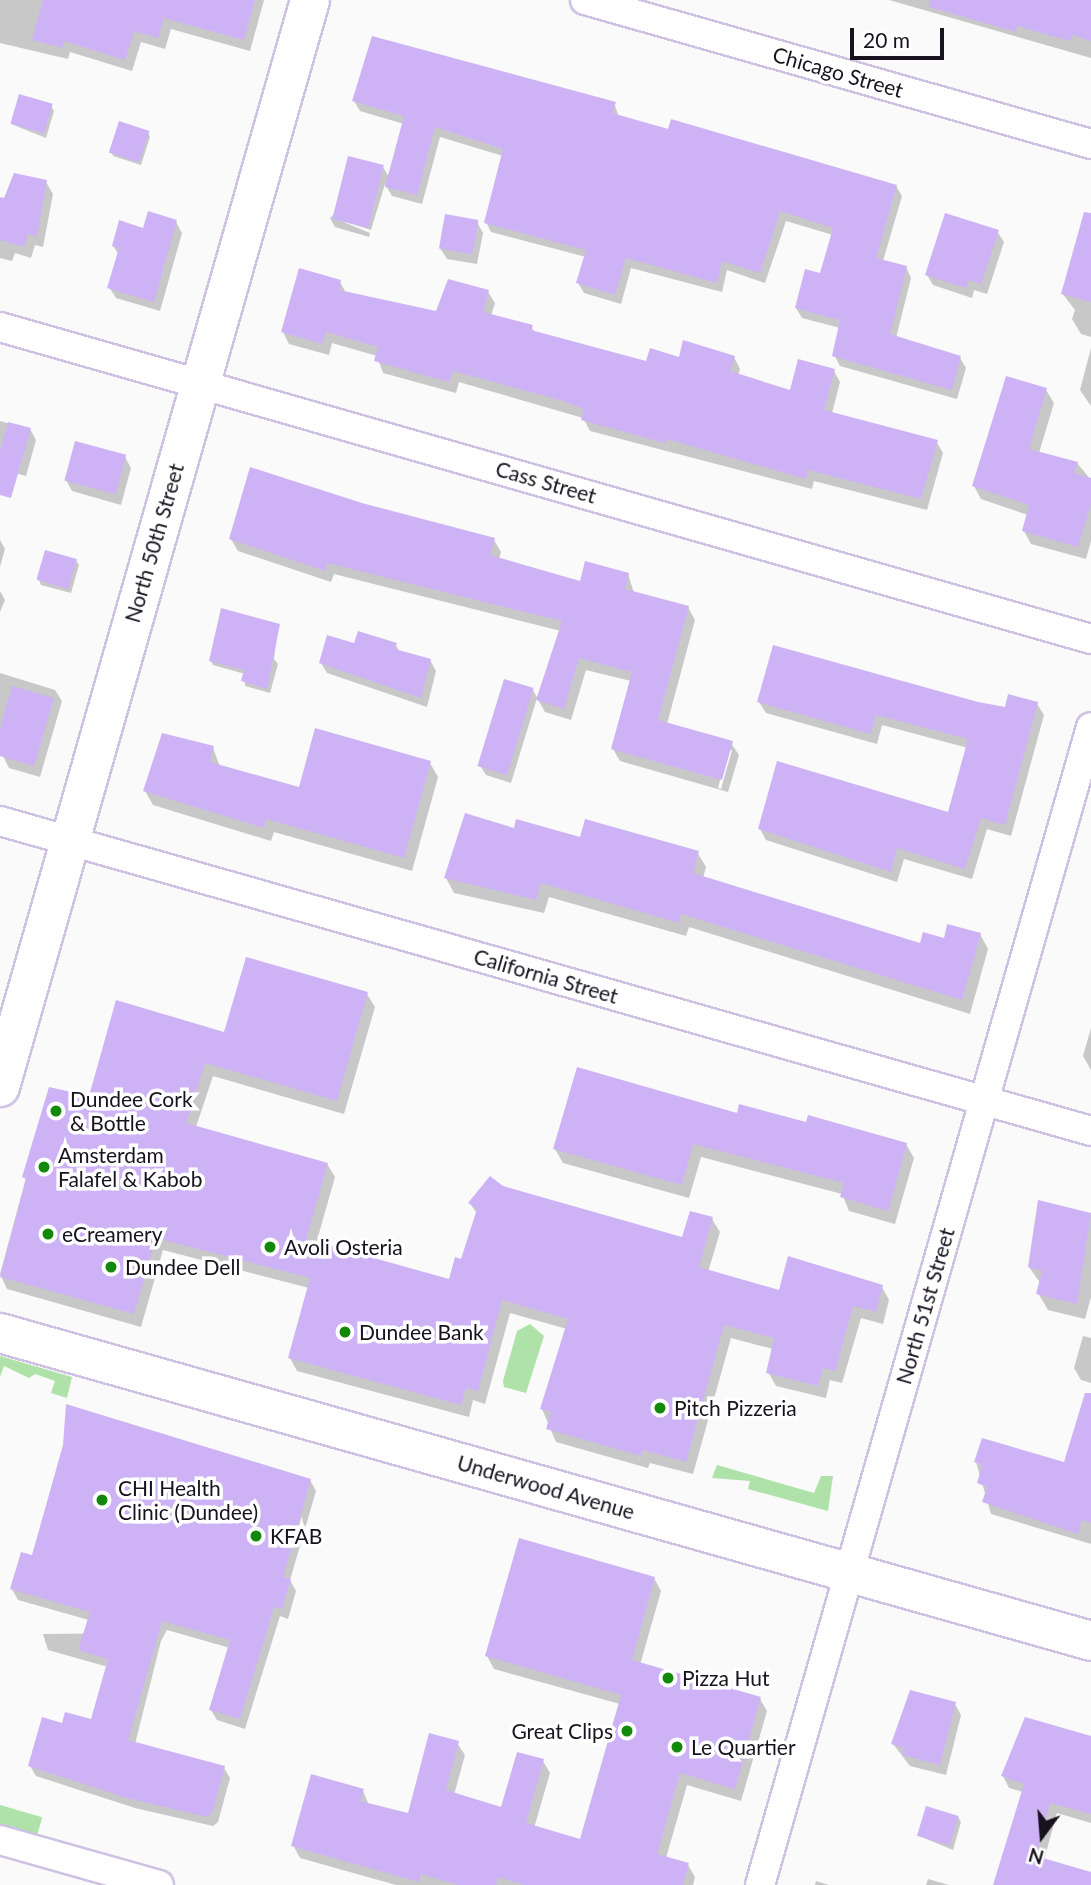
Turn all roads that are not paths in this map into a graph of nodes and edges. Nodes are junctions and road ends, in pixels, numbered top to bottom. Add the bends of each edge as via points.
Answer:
1 (310, 0) edge
2 (585, 0) edge
3 (1091, 144) edge
4 (0, 327) edge
5 (200, 383) junction
6 (1091, 639) edge
7 (1091, 727) edge
8 (0, 821) edge
9 (70, 841) junction
10 (0, 1087) edge
11 (985, 1101) junction
12 (1091, 1131) edge
13 (0, 1333) edge
14 (848, 1572) junction
15 (1091, 1642) edge
16 (0, 1840) edge
17 (159, 1885) edge
18 (760, 1885) edge

1 - 5 street, North 50th Street
2 - 3 street, Chicago Street
4 - 5 street, Cass Street
5 - 6 street, Cass Street
5 - 9 street, North 50th Street
7 - 11 street, North 51st Street
8 - 9 street, California Street
9 - 10 street, North 50th Street
9 - 11 street, California Street
11 - 12 street, California Street
11 - 14 street, North 51st Street
13 - 14 street, Underwood Avenue
14 - 15 street, Underwood Avenue
14 - 18 street, North 51st Street
16 - 17 street

